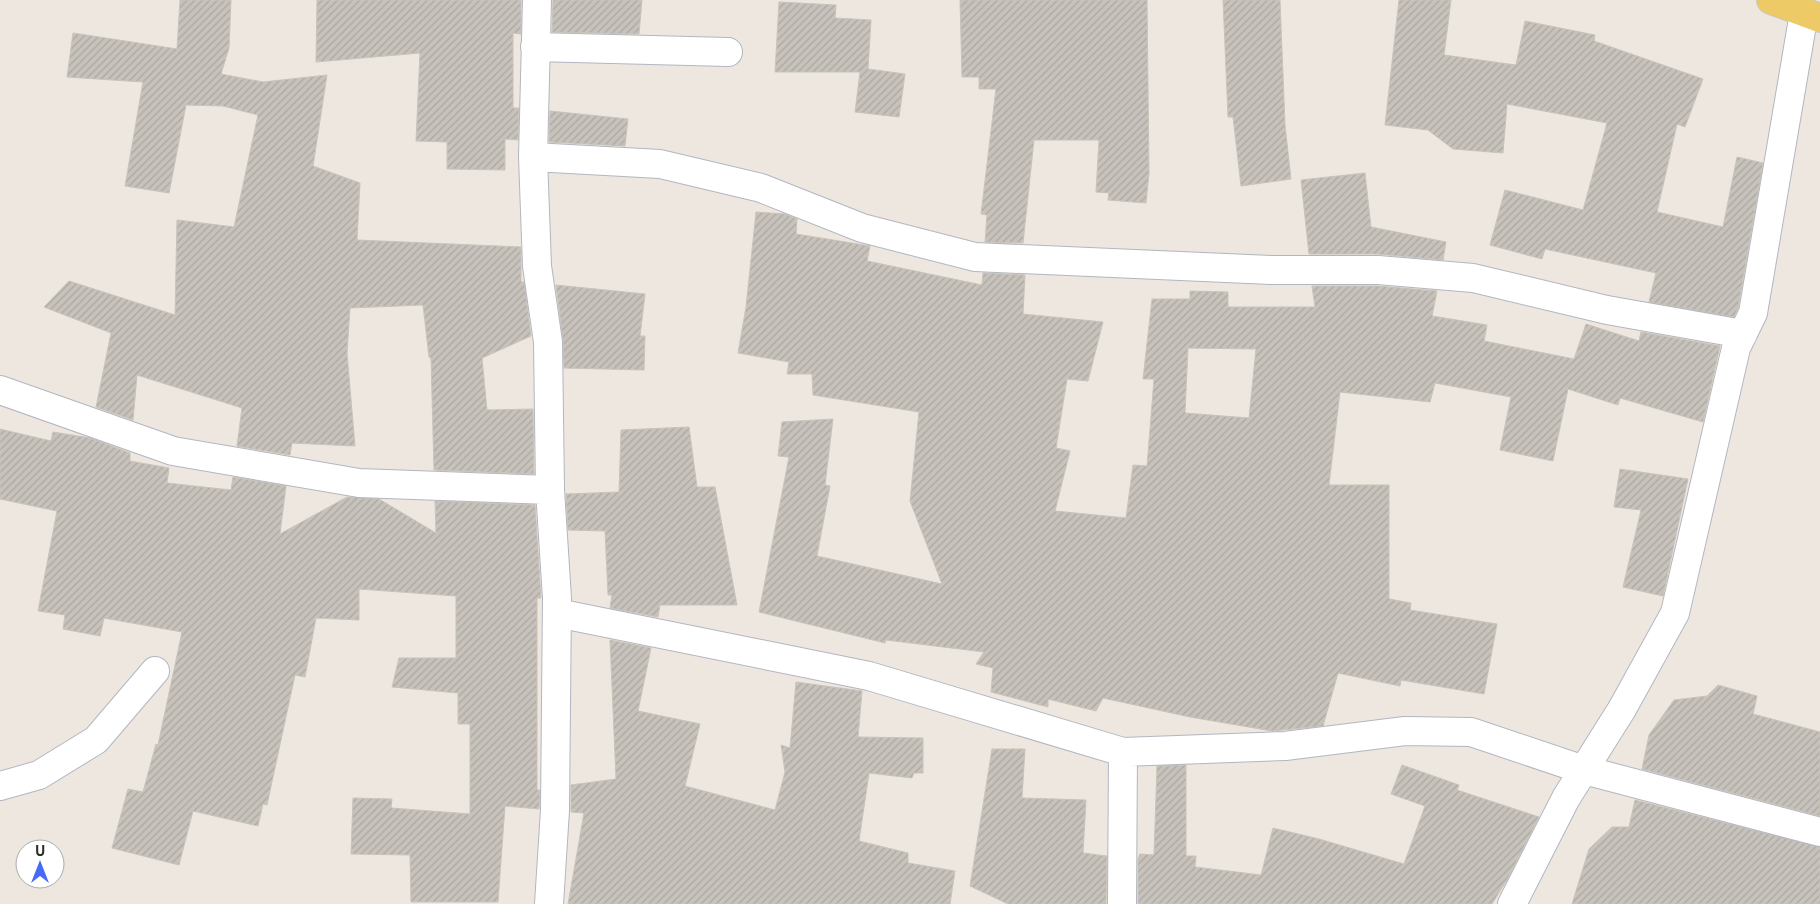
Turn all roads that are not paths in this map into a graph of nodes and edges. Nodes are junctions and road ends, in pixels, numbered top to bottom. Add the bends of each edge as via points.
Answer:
1 (537, 0) edge
2 (1771, 0) edge
3 (1812, 15) edge
4 (535, 46) junction
5 (728, 52) dead end
6 (533, 157) junction
7 (1743, 334) junction
8 (0, 390) edge
9 (550, 490) junction
10 (556, 613) junction
11 (155, 671) dead end
12 (1123, 752) junction
13 (1584, 770) junction
14 (0, 786) edge
15 (1820, 832) edge
16 (549, 904) edge
17 (1122, 904) edge
18 (1512, 904) edge

1 - 4 street
2 - 3 main road
3 - 7 street via 1753,313
4 - 5 street
4 - 6 street
6 - 7 street via 660,164 761,188 862,228 975,257 1271,270 1378,270 1473,278 1607,310
6 - 9 street via 537,266 548,342
7 - 13 street via 1736,348 1675,613
8 - 9 street via 173,451 359,483
9 - 10 street
10 - 12 street via 868,676
10 - 16 street via 555,810
11 - 14 street via 96,740 39,775
12 - 13 street via 1284,746 1405,730 1471,732
12 - 17 street
13 - 15 street
13 - 18 street via 1566,798

